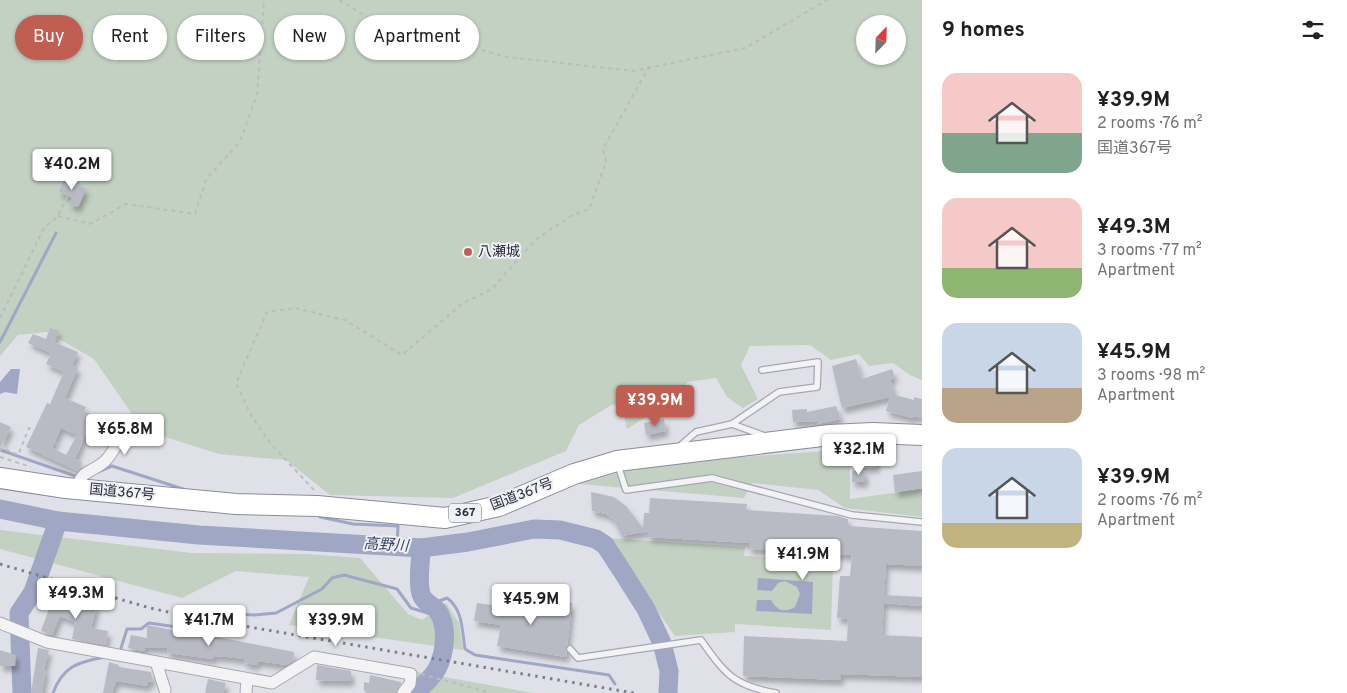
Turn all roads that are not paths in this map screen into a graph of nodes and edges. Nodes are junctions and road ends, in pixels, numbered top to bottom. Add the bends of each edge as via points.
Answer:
1 (762, 370) dead end
2 (732, 424) junction
3 (100, 426) dead end
4 (922, 435) edge
5 (779, 441) junction
6 (671, 454) junction
7 (617, 461) junction
8 (0, 478) edge
9 (77, 489) junction
10 (922, 522) edge
11 (0, 623) edge
12 (570, 649) dead end
13 (156, 662) junction
14 (247, 679) junction
15 (165, 690) dead end
16 (246, 693) edge
17 (403, 693) edge
18 (776, 693) edge

1 - 2 lane via 818,362 817,387 779,392
2 - 5 lane
2 - 6 lane via 696,432
3 - 9 street via 119,442 104,462 88,470 78,480
4 - 5 highway, 国道367号 / 367 via 873,433
5 - 6 highway, 国道367号 / 367
6 - 7 highway, 国道367号 / 367
7 - 9 highway, 国道367号 / 367 via 574,474 499,506 445,518
7 - 10 lane via 626,490 712,478 852,515
8 - 9 highway, 国道367号 / 367
11 - 13 street via 47,642
12 - 18 lane via 578,658 701,640 730,678 746,686
13 - 14 street
13 - 15 street
14 - 16 street
14 - 17 street via 272,683 314,657 411,674 410,684

